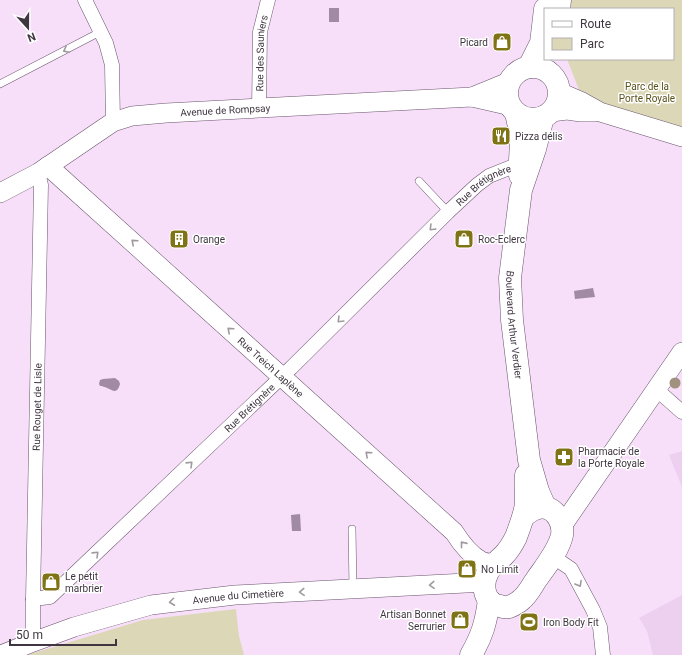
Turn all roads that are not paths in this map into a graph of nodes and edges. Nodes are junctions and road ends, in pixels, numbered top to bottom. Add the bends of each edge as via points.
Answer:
1 (85, 0) edge
2 (268, 0) edge
3 (544, 18) edge
4 (100, 32) junction
5 (529, 67) junction
6 (557, 77) edge
7 (511, 81) junction
8 (0, 84) edge
9 (472, 97) junction
10 (260, 108) junction
11 (513, 110) junction
12 (600, 112) junction
13 (547, 115) junction
14 (113, 122) junction
15 (682, 137) edge
16 (519, 164) junction
17 (43, 170) junction
18 (419, 181) dead end
19 (521, 190) junction
20 (0, 193) edge
21 (448, 212) junction
22 (682, 352) edge
23 (282, 376) junction
24 (656, 389) junction
25 (682, 412) edge
26 (530, 460) junction
27 (554, 515) junction
28 (522, 517) junction
29 (352, 529) dead end
30 (552, 556) junction
31 (353, 589) junction
32 (493, 589) junction
33 (33, 599) junction
34 (33, 642) junction
35 (1, 655) edge
36 (471, 655) edge
37 (484, 655) edge
38 (603, 655) edge

1 - 4 street
2 - 10 street, Rue des Sauniers via 260,32
3 - 5 main road via 541,43
4 -> 8 lane
4 - 14 street via 112,65
5 - 6 main road via 537,67
5 - 7 main road via 515,74
6 - 12 street via 582,102
6 - 13 main road via 559,99
7 - 9 street, Avenue de Rompsay
7 - 11 main road via 508,98
9 - 10 street, Avenue de Rompsay
9 - 11 street, Avenue de Rompsay
10 - 14 street, Avenue de Rompsay via 132,116
11 - 13 main road via 529,119
11 - 16 main road, Boulevard Arthur Verdier via 520,129
12 - 13 street via 567,110
12 - 15 street
13 - 19 main road, Boulevard Arthur Verdier
14 - 17 street, Avenue de Rompsay
16 - 19 main road, Boulevard Arthur Verdier
16 - 21 street, Rue Brétignère via 489,176 477,184
17 - 20 street, Avenue de Rompsay
23 -> 17 street, Rue Treich Laplène
17 - 33 street, Rue Rouget de Lisle
18 - 21 lane
19 - 26 main road, Boulevard Arthur Verdier via 510,285
21 -> 23 street, Rue Brétignère
22 - 24 street
32 -> 23 street, Rue Treich Laplène via 482,562 462,544 454,532
33 -> 23 street, Rue Brétignère via 50,598
24 - 25 street
24 - 27 street via 581,498
26 - 27 main road, Boulevard Arthur Verdier via 538,491
26 - 28 main road, Boulevard Arthur Verdier via 525,482 526,504
27 - 28 main road via 537,508
27 - 30 main road via 562,535
28 - 32 main road, Boulevard Arthur Verdier via 516,537 505,553
29 - 31 lane
30 - 32 main road via 522,600 515,605
30 -> 38 street via 571,569 594,610 600,627
32 -> 31 street, Avenue du Cimetière
31 -> 34 street, Avenue du Cimetière via 235,595 151,605 74,627
32 - 36 main road via 485,626
32 - 37 main road via 495,635
33 - 34 street, Rue Rouget de Lisle
34 - 35 street, Avenue du Cimetière

